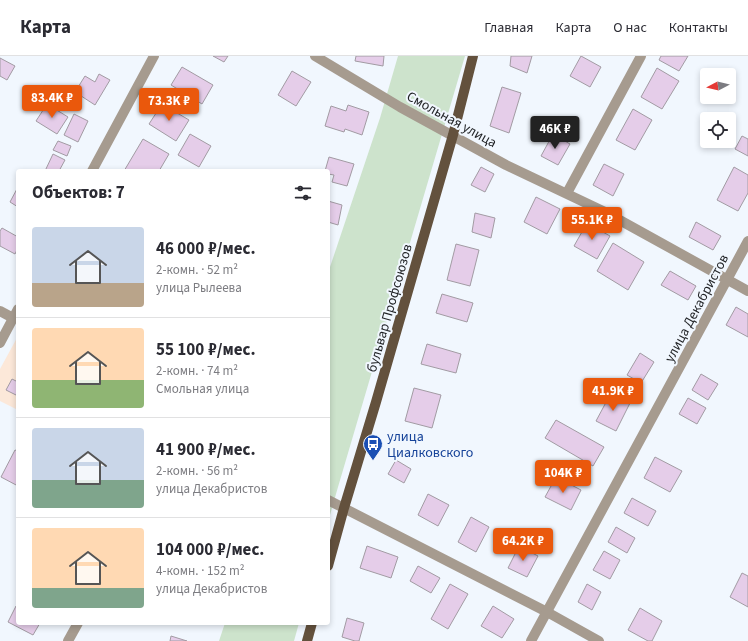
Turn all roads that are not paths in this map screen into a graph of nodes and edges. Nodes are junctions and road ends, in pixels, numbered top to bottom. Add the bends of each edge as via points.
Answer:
1 (154, 56) edge
2 (314, 56) edge
3 (473, 56) edge
4 (641, 56) edge
5 (453, 136) junction
6 (93, 169) edge
7 (567, 193) junction
8 (748, 241) edge
9 (727, 280) junction
10 (748, 291) edge
11 (0, 311) edge
12 (16, 314) edge
13 (0, 343) edge
14 (330, 501) edge
15 (344, 508) junction
16 (330, 559) edge
17 (547, 612) junction
18 (77, 625) edge
19 (311, 625) edge
20 (68, 641) edge
21 (307, 641) edge
22 (531, 641) edge
23 (599, 641) edge

1 - 6 street
2 - 5 street, Смольная улица
3 - 5 main road, бульвар Профсоюзов
4 - 7 street
5 - 7 street, Смольная улица via 506,165
5 - 15 main road, бульвар Профсоюзов
7 - 9 street, Смольная улица
8 - 9 street, улица Декабристов
9 - 10 street, Смольная улица
9 - 17 street, улица Декабристов
11 - 12 street
12 - 13 street
14 - 15 street
15 - 16 main road, бульвар Профсоюзов
15 - 17 street
17 - 22 street, улица Декабристов
17 - 23 street
18 - 20 street
19 - 21 main road

